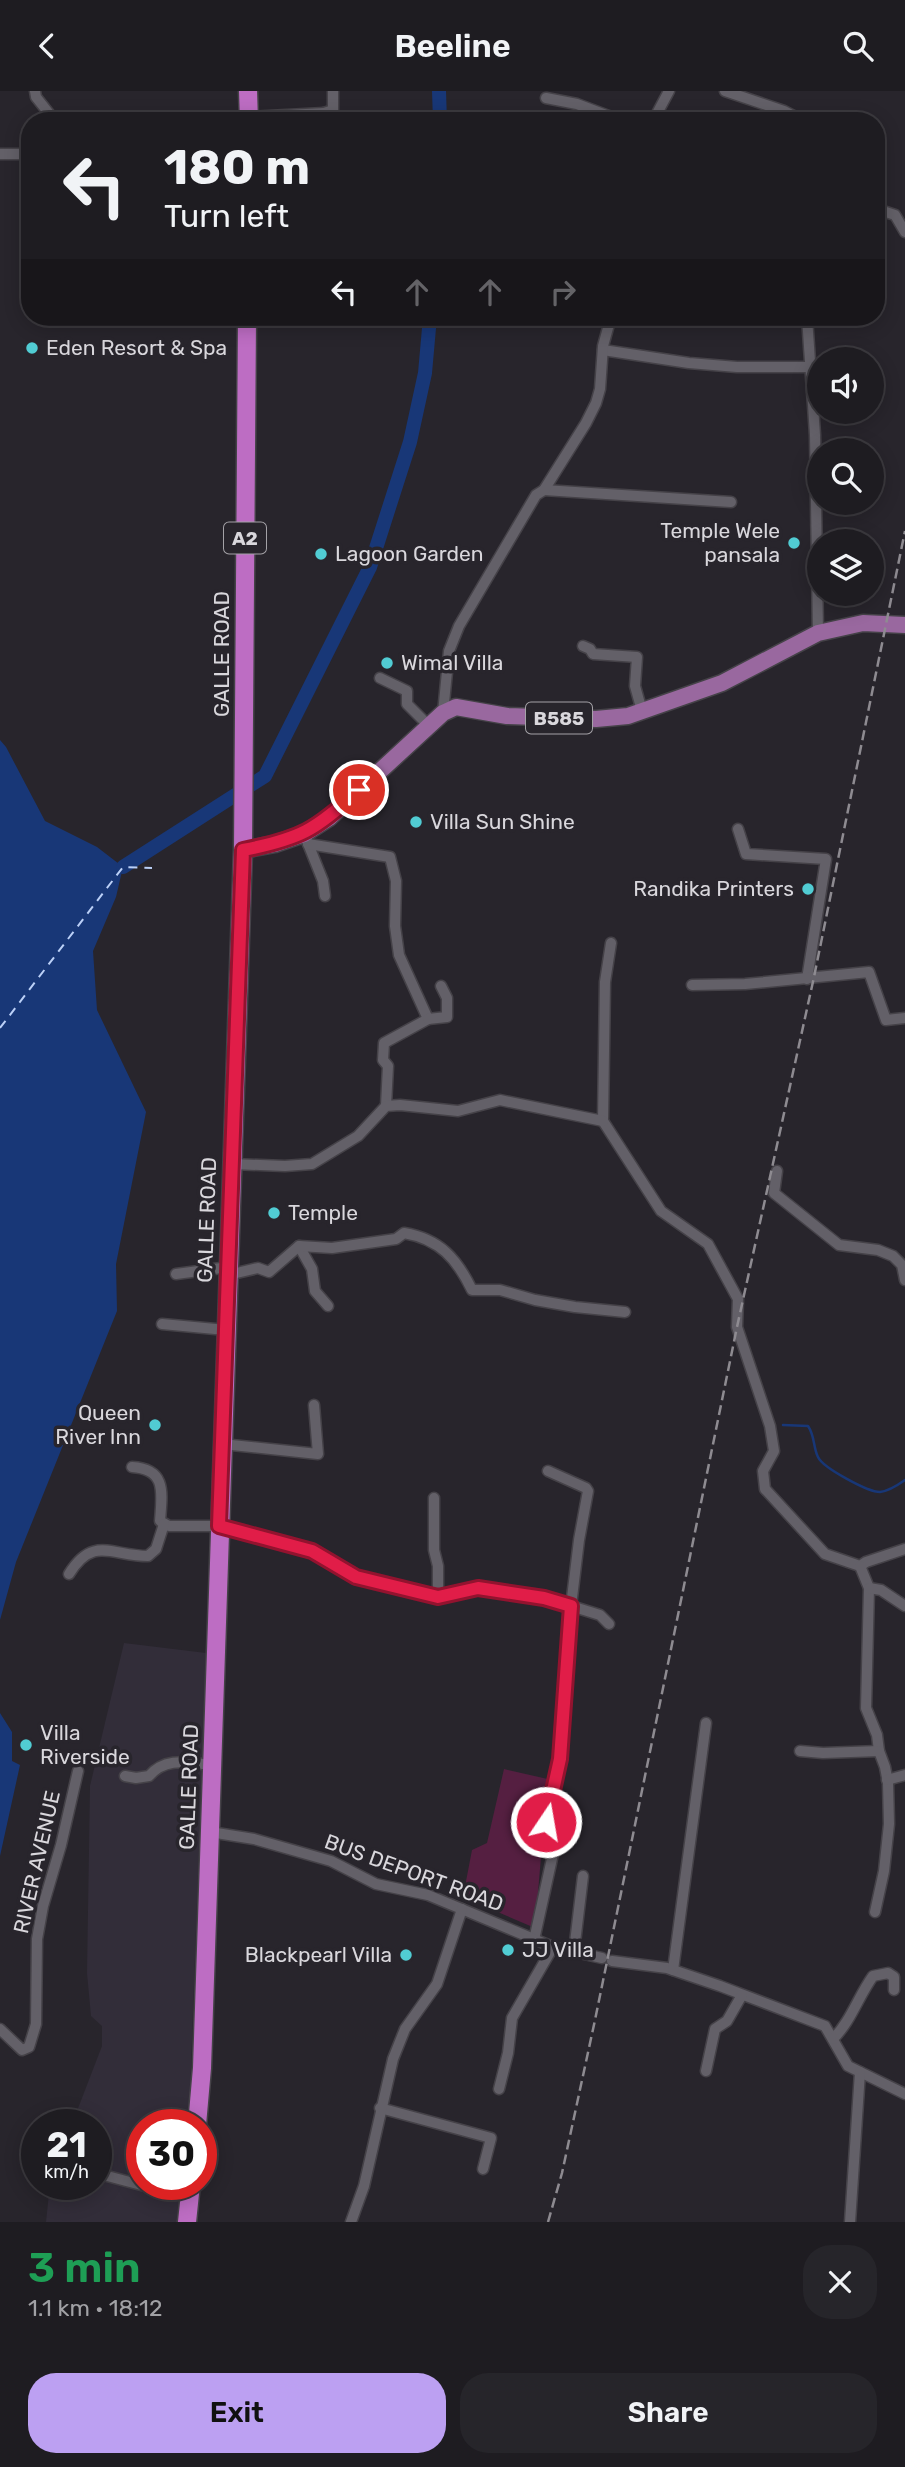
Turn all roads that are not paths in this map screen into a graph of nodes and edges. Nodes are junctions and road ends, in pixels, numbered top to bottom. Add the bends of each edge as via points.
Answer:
1 (35, 91) edge
2 (248, 91) edge
3 (333, 91) edge
4 (669, 91) edge
5 (725, 91) edge
6 (546, 98) dead end
7 (48, 112) edge
8 (249, 112) edge
9 (330, 112) edge
10 (598, 112) edge
11 (658, 112) edge
12 (786, 112) edge
13 (0, 154) edge
14 (21, 154) edge
15 (885, 212) edge
16 (905, 232) edge
17 (247, 326) edge
18 (609, 326) edge
19 (807, 326) edge
20 (808, 347) edge
21 (603, 350) junction
22 (807, 367) edge
23 (813, 424) edge
24 (544, 490) junction
25 (731, 502) dead end
26 (905, 625) edge
27 (818, 633) junction
28 (583, 646) dead end
29 (380, 678) dead end
30 (642, 711) junction
31 (443, 713) junction
32 (429, 726) junction
33 (738, 829) dead end
34 (306, 839) junction
35 (243, 844) junction
36 (325, 896) dead end
37 (611, 943) dead end
38 (807, 979) junction
39 (692, 985) dead end
40 (441, 986) dead end
41 (905, 1018) edge
42 (428, 1020) junction
43 (386, 1106) junction
44 (603, 1121) junction
45 (233, 1164) junction
46 (778, 1171) dead end
47 (299, 1246) junction
48 (229, 1271) junction
49 (176, 1273) dead end
50 (905, 1280) edge
51 (328, 1306) dead end
52 (625, 1312) dead end
53 (162, 1324) dead end
54 (226, 1330) junction
55 (314, 1405) dead end
56 (222, 1444) junction
57 (132, 1467) dead end
58 (548, 1471) dead end
59 (433, 1499) dead end
60 (164, 1524) junction
61 (219, 1526) junction
62 (905, 1549) edge
63 (860, 1566) junction
64 (69, 1574) dead end
65 (869, 1588) junction
66 (438, 1597) junction
67 (571, 1606) junction
68 (905, 1606) edge
69 (609, 1624) dead end
70 (706, 1723) dead end
71 (800, 1751) dead end
72 (878, 1751) junction
73 (212, 1765) junction
74 (78, 1771) dead end
75 (905, 1775) edge
76 (125, 1776) dead end
77 (887, 1780) junction
78 (210, 1832) junction
79 (583, 1876) dead end
80 (462, 1909) junction
81 (875, 1912) dead end
82 (534, 1941) junction
83 (553, 1947) junction
84 (574, 1951) junction
85 (673, 1971) junction
86 (894, 1990) dead end
87 (742, 1995) junction
88 (0, 2029) edge
89 (833, 2039) junction
90 (706, 2071) dead end
91 (860, 2072) junction
92 (499, 2089) dead end
93 (905, 2094) edge
94 (380, 2108) junction
95 (198, 2109) edge
96 (483, 2169) dead end
97 (190, 2200) edge
98 (187, 2222) edge
99 (351, 2222) edge
100 (850, 2222) edge

1 - 7 street
2 - 8 highway
3 - 9 street
4 - 11 street
5 - 12 street
6 - 10 street
13 - 14 street
15 - 16 street via 895,215
17 - 35 highway, GALLE ROAD / A2
18 - 21 street
19 - 20 street
21 - 22 street via 689,363
21 - 24 street via 596,403
23 - 27 street
24 - 25 street
24 - 31 street via 536,495 459,626 449,651
26 - 27 main road, B585 via 863,623
27 - 30 main road, B585 via 722,683
28 - 30 street via 593,654 637,657 635,686
29 - 32 street via 407,691 407,704
30 - 31 main road, B585 via 596,719 507,716 456,707
31 - 32 main road
32 - 34 main road
33 - 38 street via 746,854 826,859
34 - 35 main road
34 - 36 street
34 - 42 street via 390,857 396,881 399,955
35 - 45 highway, GALLE ROAD / A2
37 - 44 street
38 - 39 street
38 - 41 street via 869,972 886,1020
40 - 42 street via 447,1017
42 - 43 street via 384,1043
43 - 44 street via 458,1111 500,1100
43 - 45 street via 358,1136 312,1164
44 - 63 street via 661,1211 708,1244 738,1299 737,1327 774,1451 763,1471 765,1489 825,1555
45 - 48 highway, GALLE ROAD / A2
46 - 50 street via 774,1193 839,1245 893,1256 902,1265
47 - 48 street via 269,1272 258,1268
47 - 51 street via 312,1269 315,1291
47 - 52 street via 332,1248 396,1239 404,1233 424,1236 463,1271 472,1290 500,1290 535,1300
48 - 49 street
48 - 54 highway, GALLE ROAD / A2
53 - 54 street
54 - 56 highway, GALLE ROAD / A2
55 - 56 street via 318,1454
56 - 61 highway, GALLE ROAD / A2
57 - 60 street via 156,1475
58 - 67 street via 588,1491
59 - 66 street
60 - 61 street
60 - 64 street via 156,1549 148,1556 99,1549 77,1561
61 - 66 street via 312,1551 356,1577
61 - 73 highway, GALLE ROAD / A2
62 - 63 street
63 - 65 street
65 - 68 street via 881,1590
65 - 72 street via 866,1708
66 - 67 street via 478,1588
67 - 69 street via 600,1615
67 - 82 street via 560,1759 545,1832 553,1854
70 - 85 street
71 - 72 street
72 - 77 street
73 - 76 street via 168,1762 149,1776
73 - 78 highway, GALLE ROAD / A2
74 - 88 street, RIVER AVENUE via 37,1939 36,2024 29,2047 22,2050
75 - 77 street
77 - 81 street via 884,1871
78 - 80 street, BUS DEPORT ROAD via 331,1861 376,1884 428,1895
78 - 95 highway, GALLE ROAD / A2
79 - 84 street
80 - 82 street, BUS DEPORT ROAD
80 - 94 street via 437,1984 405,2029
82 - 83 street, BUS DEPORT ROAD
83 - 84 street, BUS DEPORT ROAD
83 - 92 street via 512,2018
84 - 85 street, BUS DEPORT ROAD
85 - 87 street, BUS DEPORT ROAD
86 - 89 street via 894,1977 888,1973 873,1976 847,2025
87 - 89 street, BUS DEPORT ROAD via 825,2026
87 - 90 street via 727,2021 715,2029
89 - 91 street, BUS DEPORT ROAD via 848,2066
91 - 93 street, BUS DEPORT ROAD
91 - 100 street
94 - 96 street via 491,2138
94 - 99 street via 364,2186
97 - 98 highway

